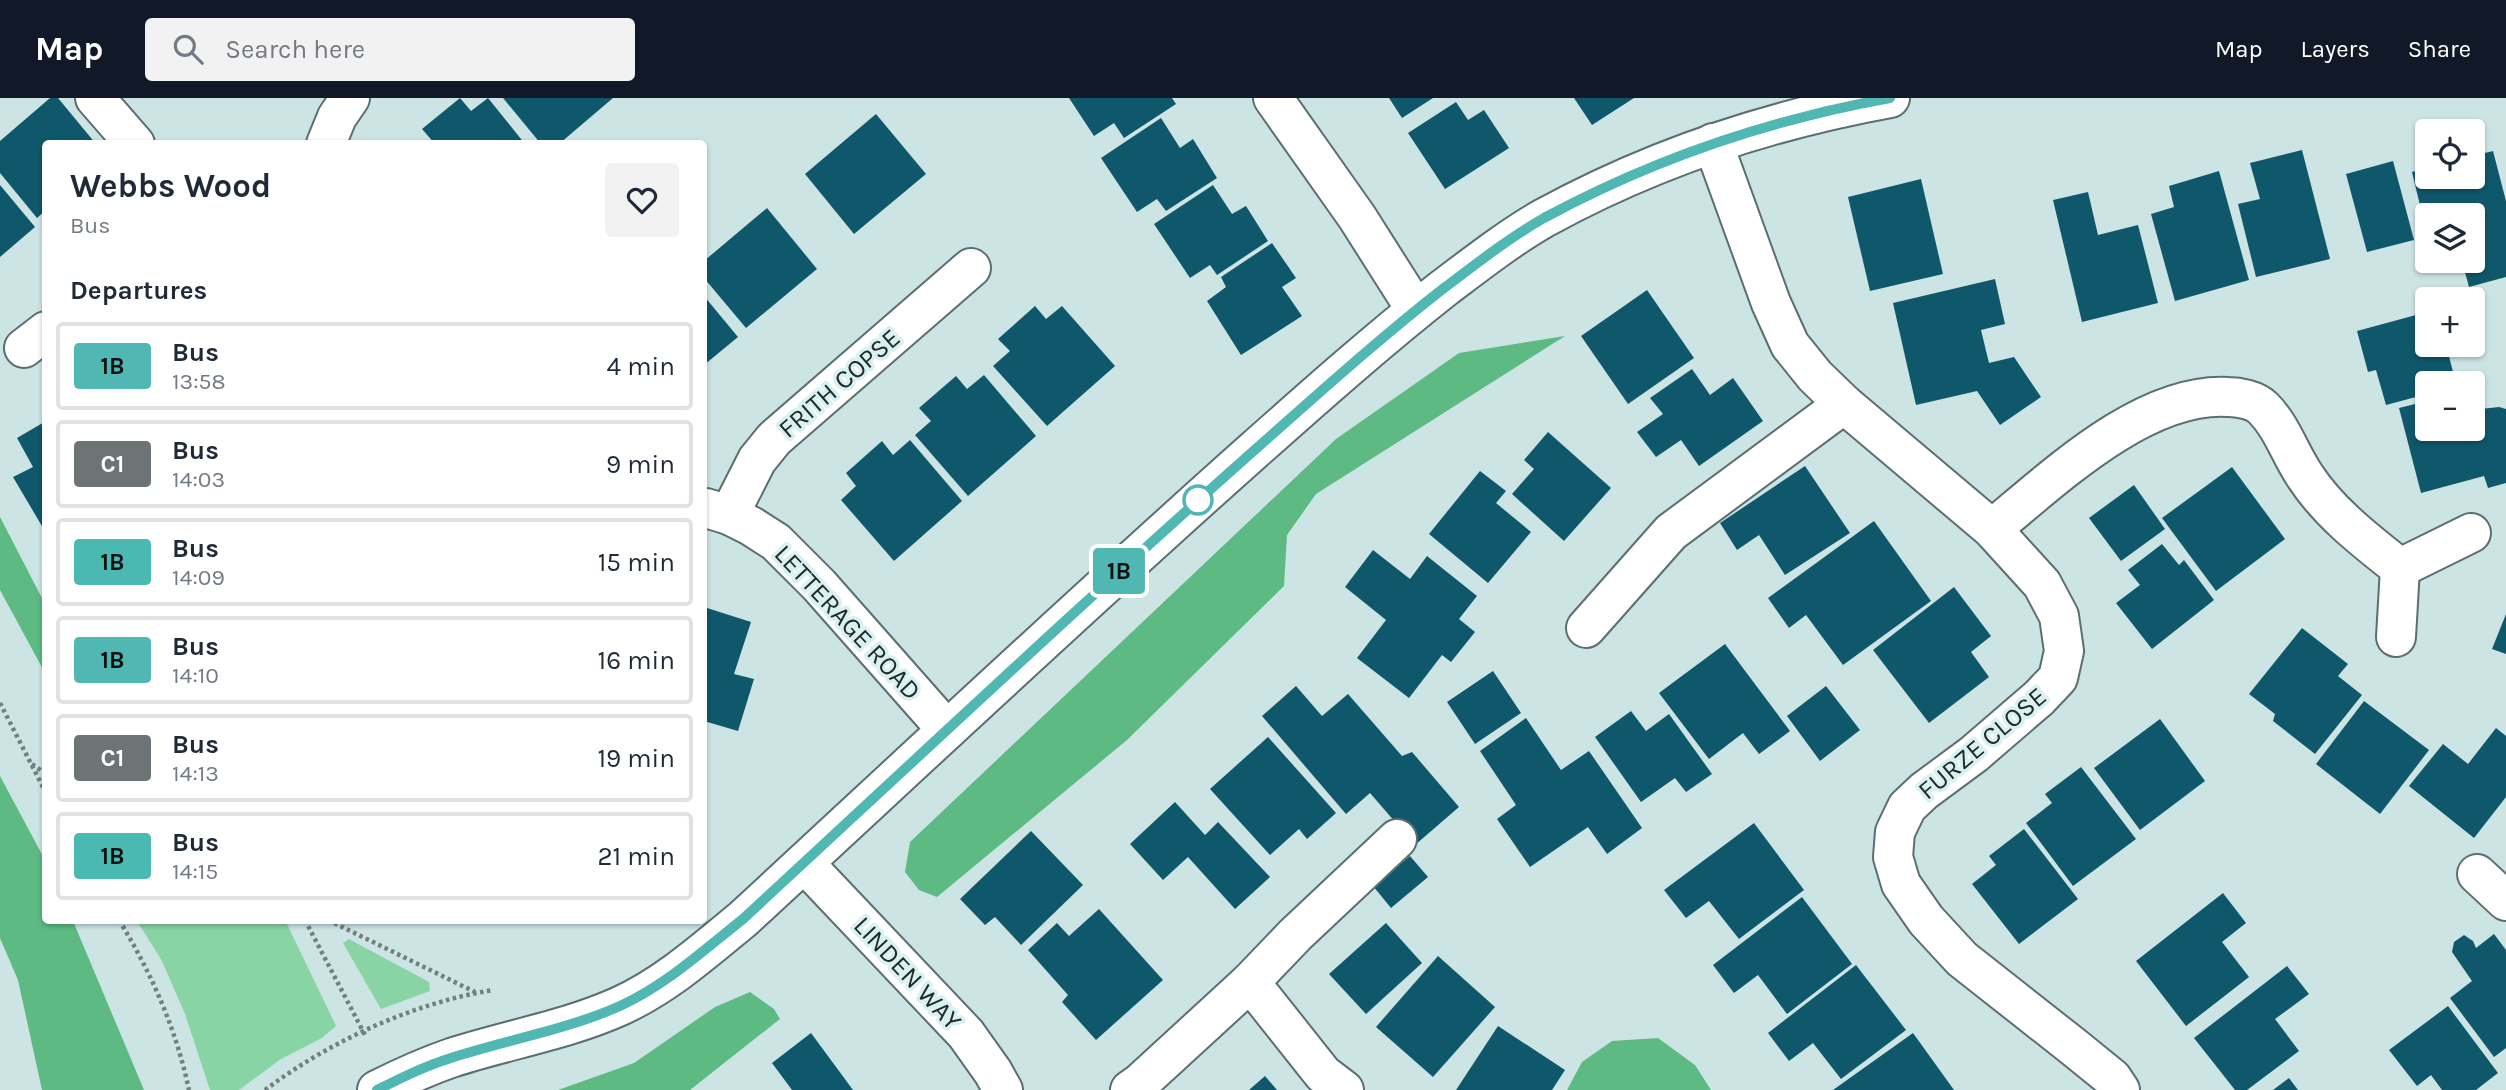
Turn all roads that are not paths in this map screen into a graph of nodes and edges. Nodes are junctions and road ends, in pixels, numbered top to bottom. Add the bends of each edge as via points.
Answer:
1 (96, 98) edge
2 (350, 98) edge
3 (1273, 98) edge
4 (1890, 98) edge
5 (132, 140) edge
6 (328, 140) edge
7 (1713, 143) junction
8 (971, 268) dead end
9 (1416, 310) junction
10 (1844, 404) junction
11 (716, 512) edge
12 (1992, 529) junction
13 (2472, 533) dead end
14 (2400, 568) junction
15 (1586, 628) dead end
16 (2396, 637) dead end
17 (947, 730) junction
18 (1397, 839) dead end
19 (804, 863) junction
20 (2477, 874) dead end
21 (2506, 901) edge
22 (1250, 982) junction
23 (1334, 1082) edge
24 (383, 1087) edge
25 (1003, 1090) edge
26 (1130, 1090) edge
27 (2120, 1090) edge

1 - 5 street
2 - 6 street
3 - 9 street
4 - 7 street via 1833,108
7 - 9 street via 1623,177 1541,220
7 - 10 street, FURZE CLOSE via 1790,345
8 - 11 street, FRITH COPSE via 774,439
9 - 17 street via 1162,532
10 - 12 street, FURZE CLOSE
10 - 15 street via 1671,532
11 - 17 street, LETTERAGE ROAD via 776,542
12 - 14 street via 2119,431 2194,400 2233,397 2261,406 2326,501 2346,524
12 - 27 street, FURZE CLOSE via 2042,584 2059,616 2064,651 2058,678 1907,807 1895,832 1893,857 1901,884 1962,960 2112,1078
13 - 14 street
14 - 16 street
17 - 19 street
18 - 22 street
19 - 24 street via 743,919 649,991 618,1007 452,1058
19 - 25 street, LINDEN WAY via 966,1034
20 - 21 street
22 - 23 street
22 - 26 street

